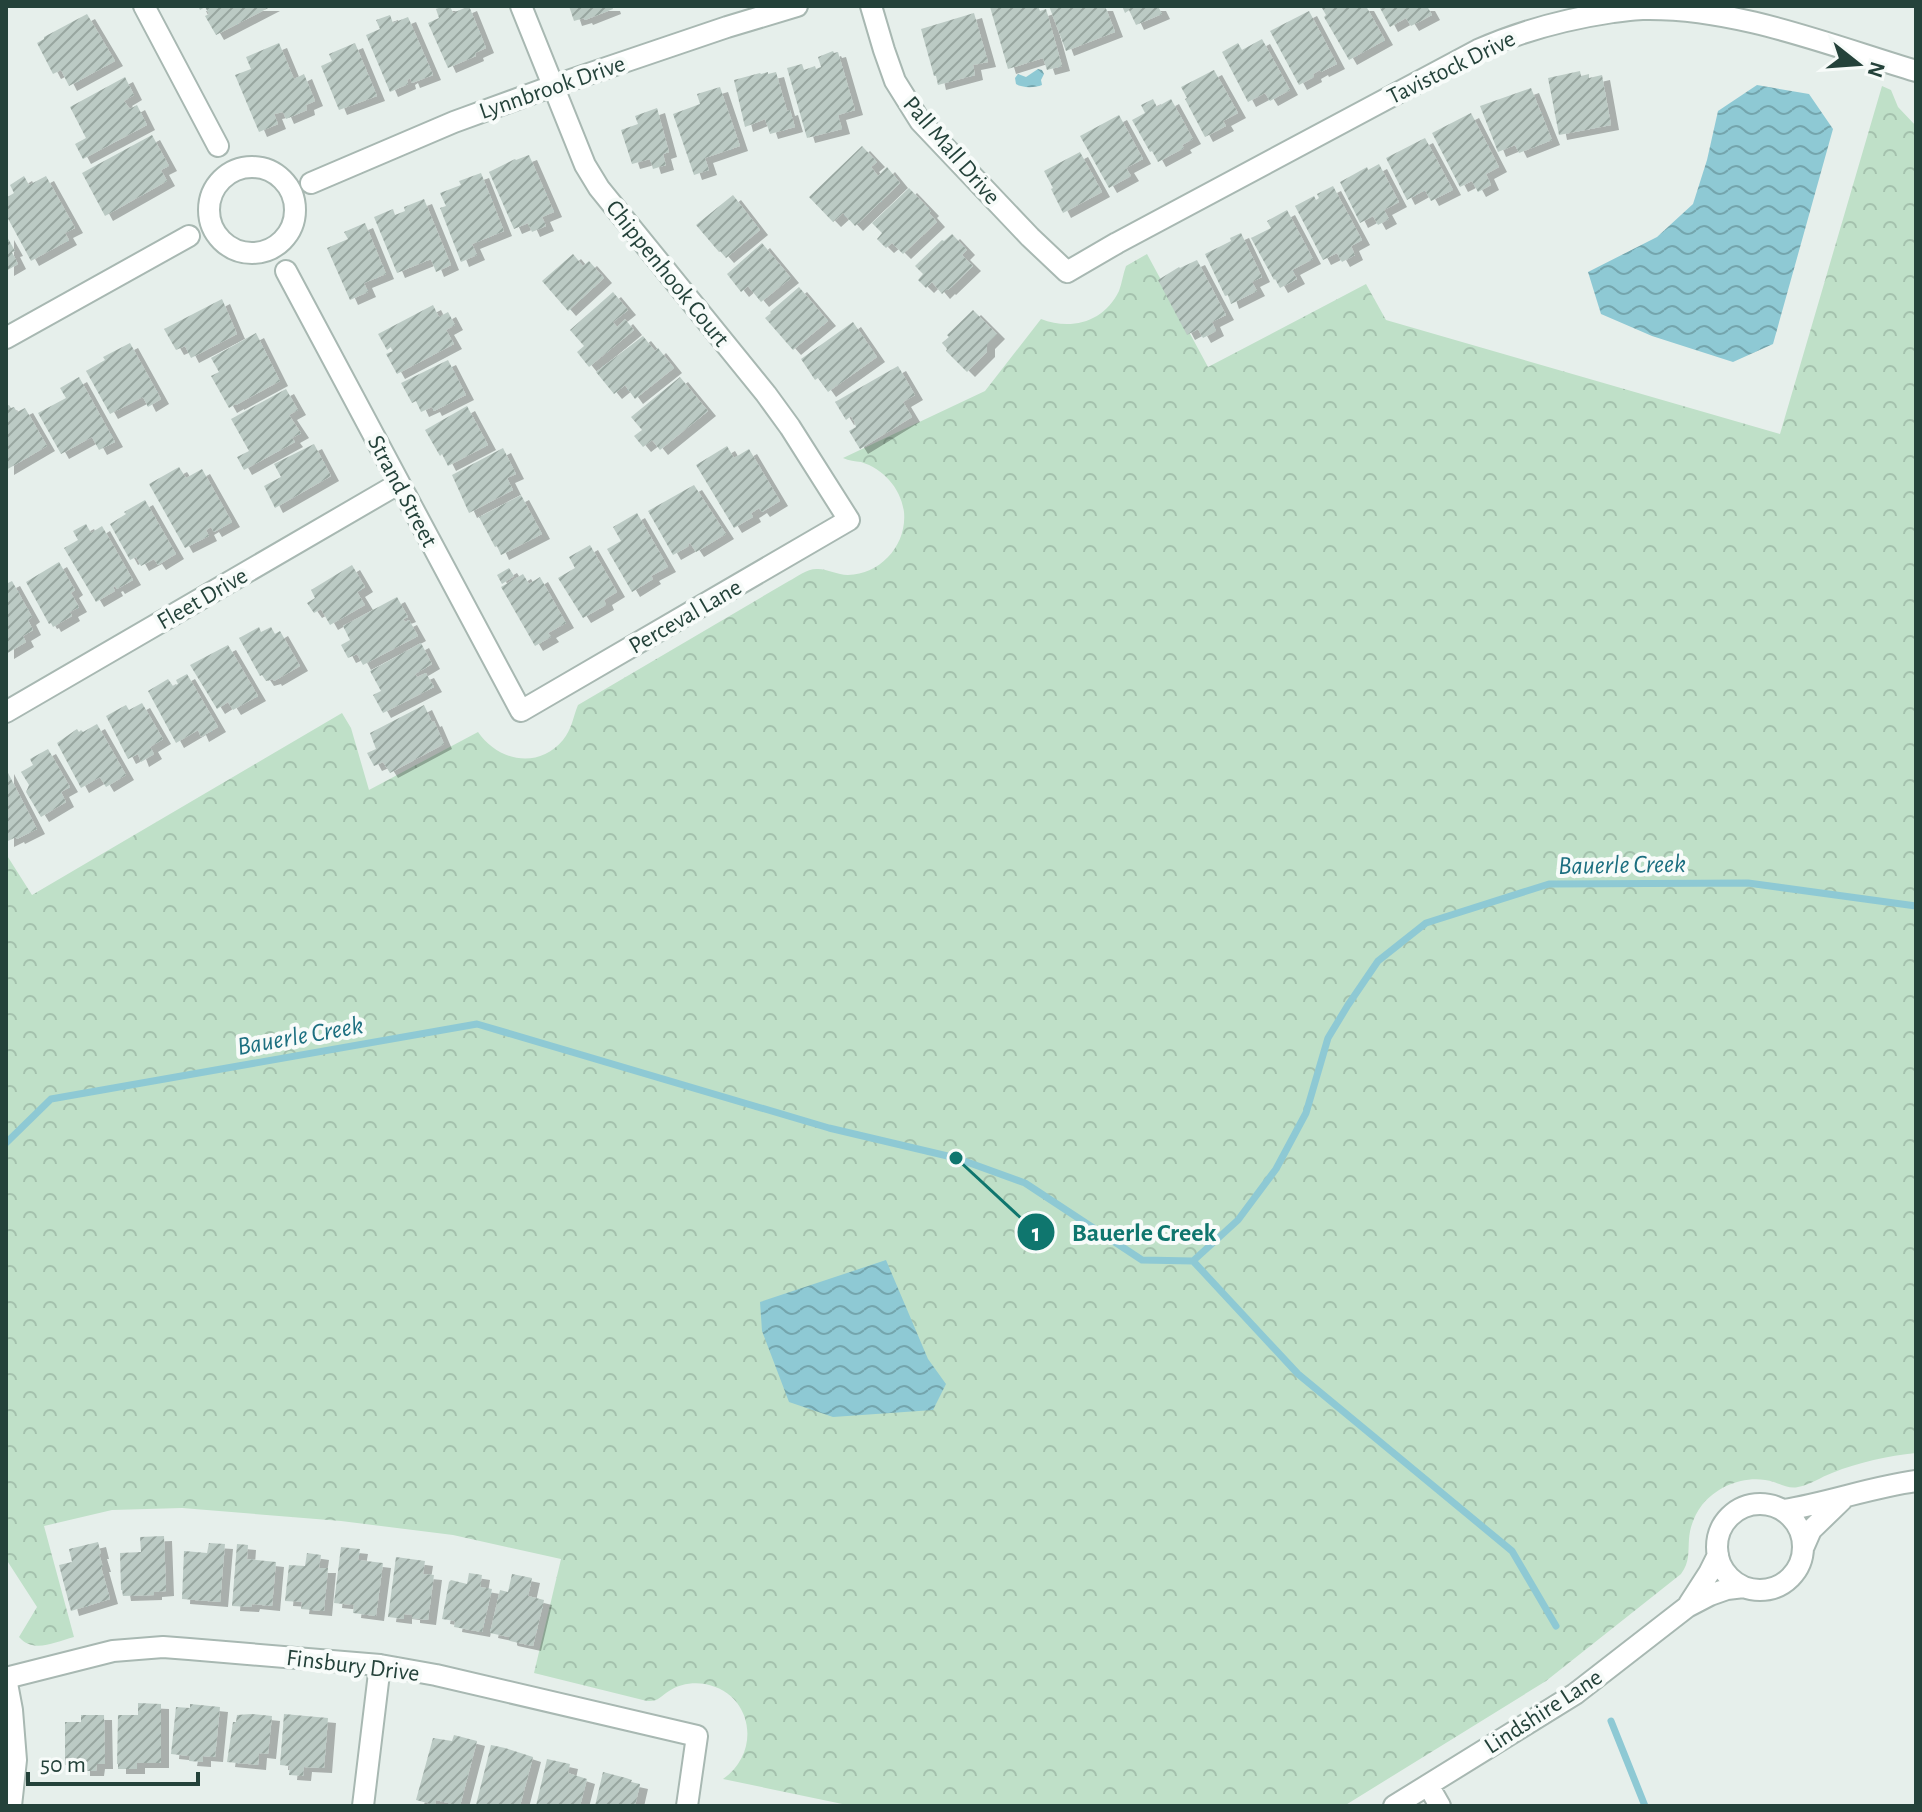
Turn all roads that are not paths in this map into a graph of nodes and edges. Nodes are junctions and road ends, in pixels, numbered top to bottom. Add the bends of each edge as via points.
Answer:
1 (144, 6) edge
2 (521, 6) edge
3 (797, 6) edge
4 (871, 6) edge
5 (1641, 7) edge
6 (1916, 71) edge
7 (553, 86) junction
8 (218, 146) junction
9 (245, 167) junction
10 (221, 179) junction
11 (284, 180) junction
12 (311, 183) junction
13 (295, 204) junction
14 (209, 210) junction
15 (189, 236) junction
16 (221, 240) junction
17 (283, 240) junction
18 (260, 253) junction
19 (286, 271) junction
20 (1067, 272) joint
21 (6, 338) edge
22 (398, 484) junction
23 (849, 520) joint
24 (521, 711) joint
25 (6, 712) edge
26 (1916, 1481) edge
27 (1848, 1495) junction
28 (1784, 1510) junction
29 (1804, 1546) junction
30 (1718, 1555) junction
31 (1744, 1587) junction
32 (1687, 1607) junction
33 (380, 1665) junction
34 (6, 1678) edge
35 (1428, 1785) junction
36 (11, 1806) edge
37 (363, 1806) edge
38 (687, 1806) edge
39 (1394, 1806) edge
40 (1440, 1806) edge

1 - 8 street
2 - 7 street, Chippenhook Court
3 - 7 street, Lynnbrook Drive
4 - 20 street, Pall Mall Drive via 895,81 920,121
5 - 6 street, Tavistock Drive via 1748,21
5 - 20 street, Tavistock Drive via 1533,29 1478,50
7 - 12 street, Lynnbrook Drive
7 - 23 street, Chippenhook Court via 599,188 766,394
8 - 9 street
8 - 10 street
9 - 10 street
9 - 11 street via 259,166
10 - 14 street
11 - 12 street, Lynnbrook Drive
11 - 13 street
12 - 13 street, Lynnbrook Drive
13 - 17 street via 291,230
14 - 15 street
14 - 16 street
15 - 16 street
15 - 21 street
16 - 18 street via 232,249
17 - 18 street
17 - 19 street, Strand Street
18 - 19 street, Strand Street
19 - 22 street, Strand Street
22 - 24 street, Strand Street
22 - 25 street, Fleet Drive
23 - 24 street, Perceval Lane
26 - 27 street, Lindshire Lane
27 - 28 street, Lindshire Lane
27 - 29 street, Lindshire Lane via 1811,1530
28 - 29 street via 1795,1520
28 - 30 street, Lindshire Lane via 1757,1503 1731,1515 1722,1527
29 - 31 street, Lindshire Lane via 1795,1573 1784,1583 1757,1590
30 - 31 street via 1723,1568
30 - 32 street, Lindshire Lane
31 - 32 street, Lindshire Lane
32 - 35 street, Lindshire Lane via 1575,1694
33 - 34 street, Finsbury Drive via 150,1647
33 - 37 street
33 - 38 street, Finsbury Drive via 470,1681 697,1736
34 - 36 street via 16,1760
35 - 39 street, Lindshire Lane
35 - 40 street

